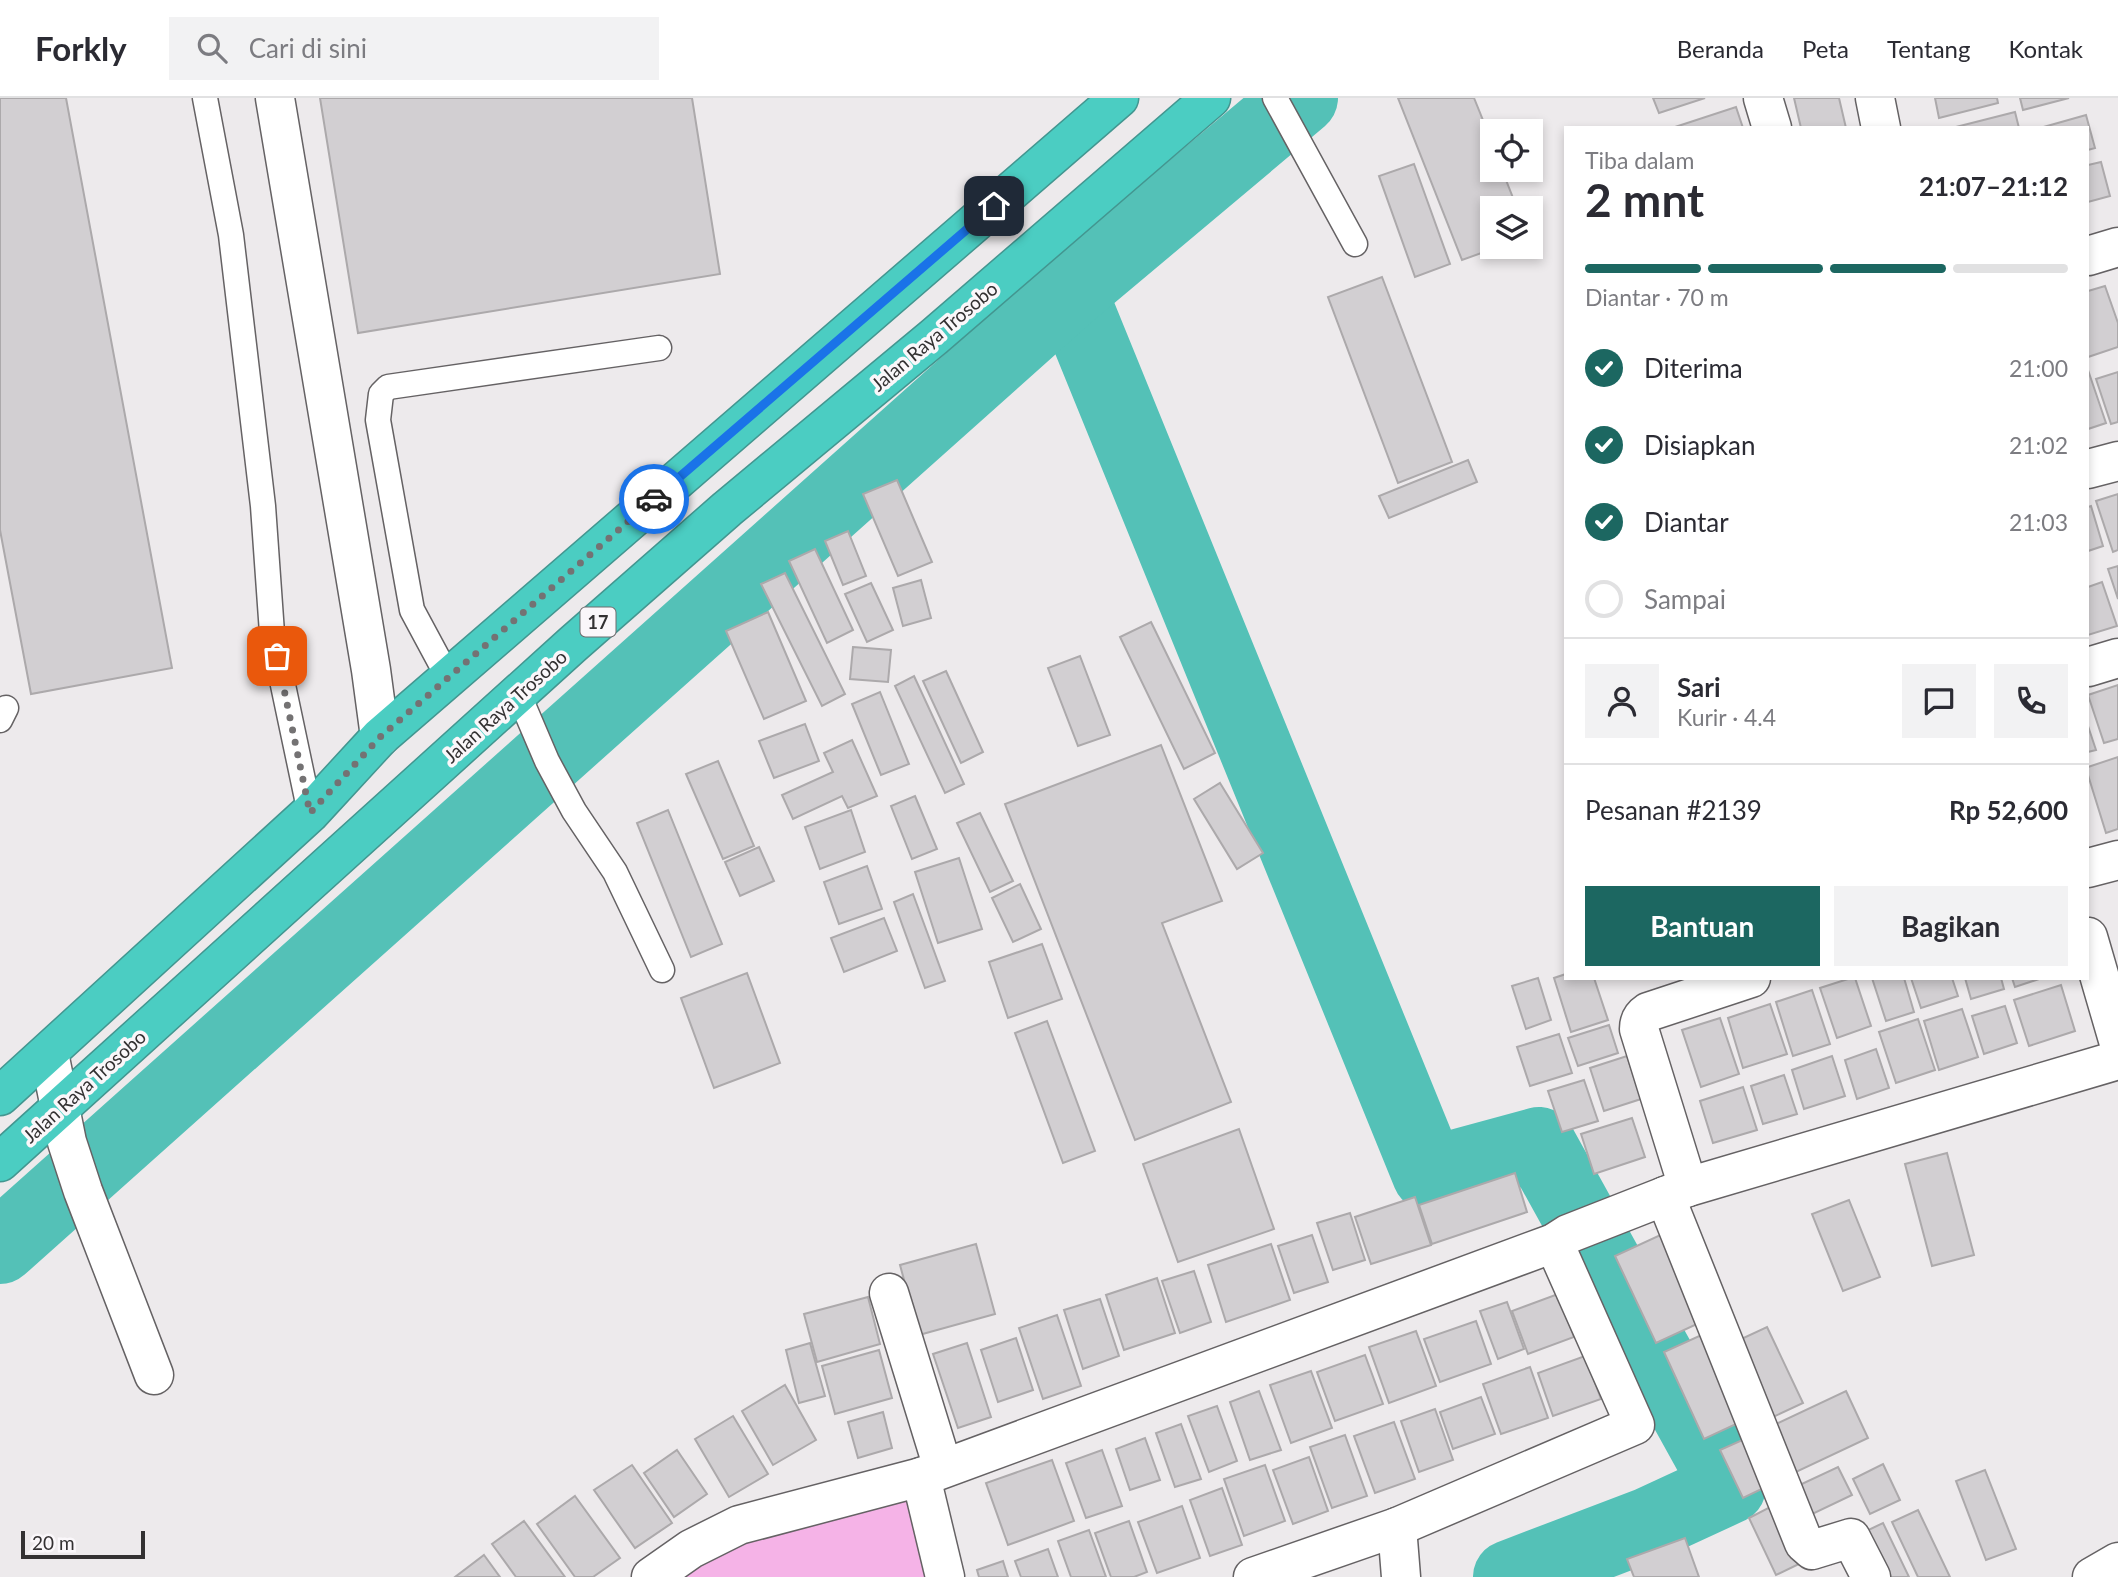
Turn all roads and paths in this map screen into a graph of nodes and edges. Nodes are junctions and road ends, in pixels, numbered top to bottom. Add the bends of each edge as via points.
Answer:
1 (205, 98) edge
2 (275, 98) edge
3 (1119, 98) edge
4 (1211, 98) edge
5 (1275, 98) edge
6 (1763, 98) edge
7 (1875, 98) edge
8 (1771, 126) edge
9 (1881, 126) edge
10 (1355, 244) dead end
11 (2118, 247) edge
12 (2089, 256) edge
13 (659, 348) dead end
14 (2118, 461) edge
15 (2089, 469) edge
16 (2118, 658) edge
17 (2089, 667) edge
18 (449, 677) junction
19 (523, 708) junction
20 (380, 737) junction
21 (310, 813) junction
22 (2118, 860) edge
23 (2089, 868) edge
24 (2089, 940) edge
25 (662, 970) dead end
26 (1745, 980) edge
27 (2118, 1041) edge
28 (49, 1053) junction
29 (2118, 1060) edge
30 (0, 1096) edge
31 (63, 1126) junction
32 (0, 1162) edge
33 (1677, 1191) junction
34 (1561, 1239) junction
35 (890, 1293) dead end
36 (154, 1376) dead end
37 (932, 1472) junction
38 (1399, 1550) edge
39 (2118, 1562) edge
40 (651, 1577) edge
41 (945, 1577) edge
42 (1253, 1577) edge
43 (1871, 1577) edge
44 (2092, 1577) edge

1 - 21 lane via 231,235 263,506 272,633
2 - 20 street
3 - 18 highway
4 - 19 highway, Jalan Raya Trosobo / 17 via 727,509
5 - 10 lane
6 - 8 street
7 - 9 street
11 - 12 street
13 - 18 lane via 388,387 381,394 378,420 412,610
14 - 15 street
16 - 17 street
18 - 20 highway
19 - 25 lane via 574,811 615,872
19 - 31 highway, Jalan Raya Trosobo / 17
20 - 21 highway
21 - 28 highway
22 - 23 street
24 - 27 street
26 - 33 street via 1648,1012 1639,1024
28 - 30 highway
28 - 31 street
29 - 33 street
31 - 32 highway, Jalan Raya Trosobo / 17
31 - 36 street
33 - 34 street
33 - 43 street via 1804,1543 1812,1550 1851,1538
34 - 37 street
34 - 38 street via 1635,1424
35 - 37 street
37 - 40 street via 739,1525 691,1549
37 - 41 street
38 - 42 street
39 - 44 street

